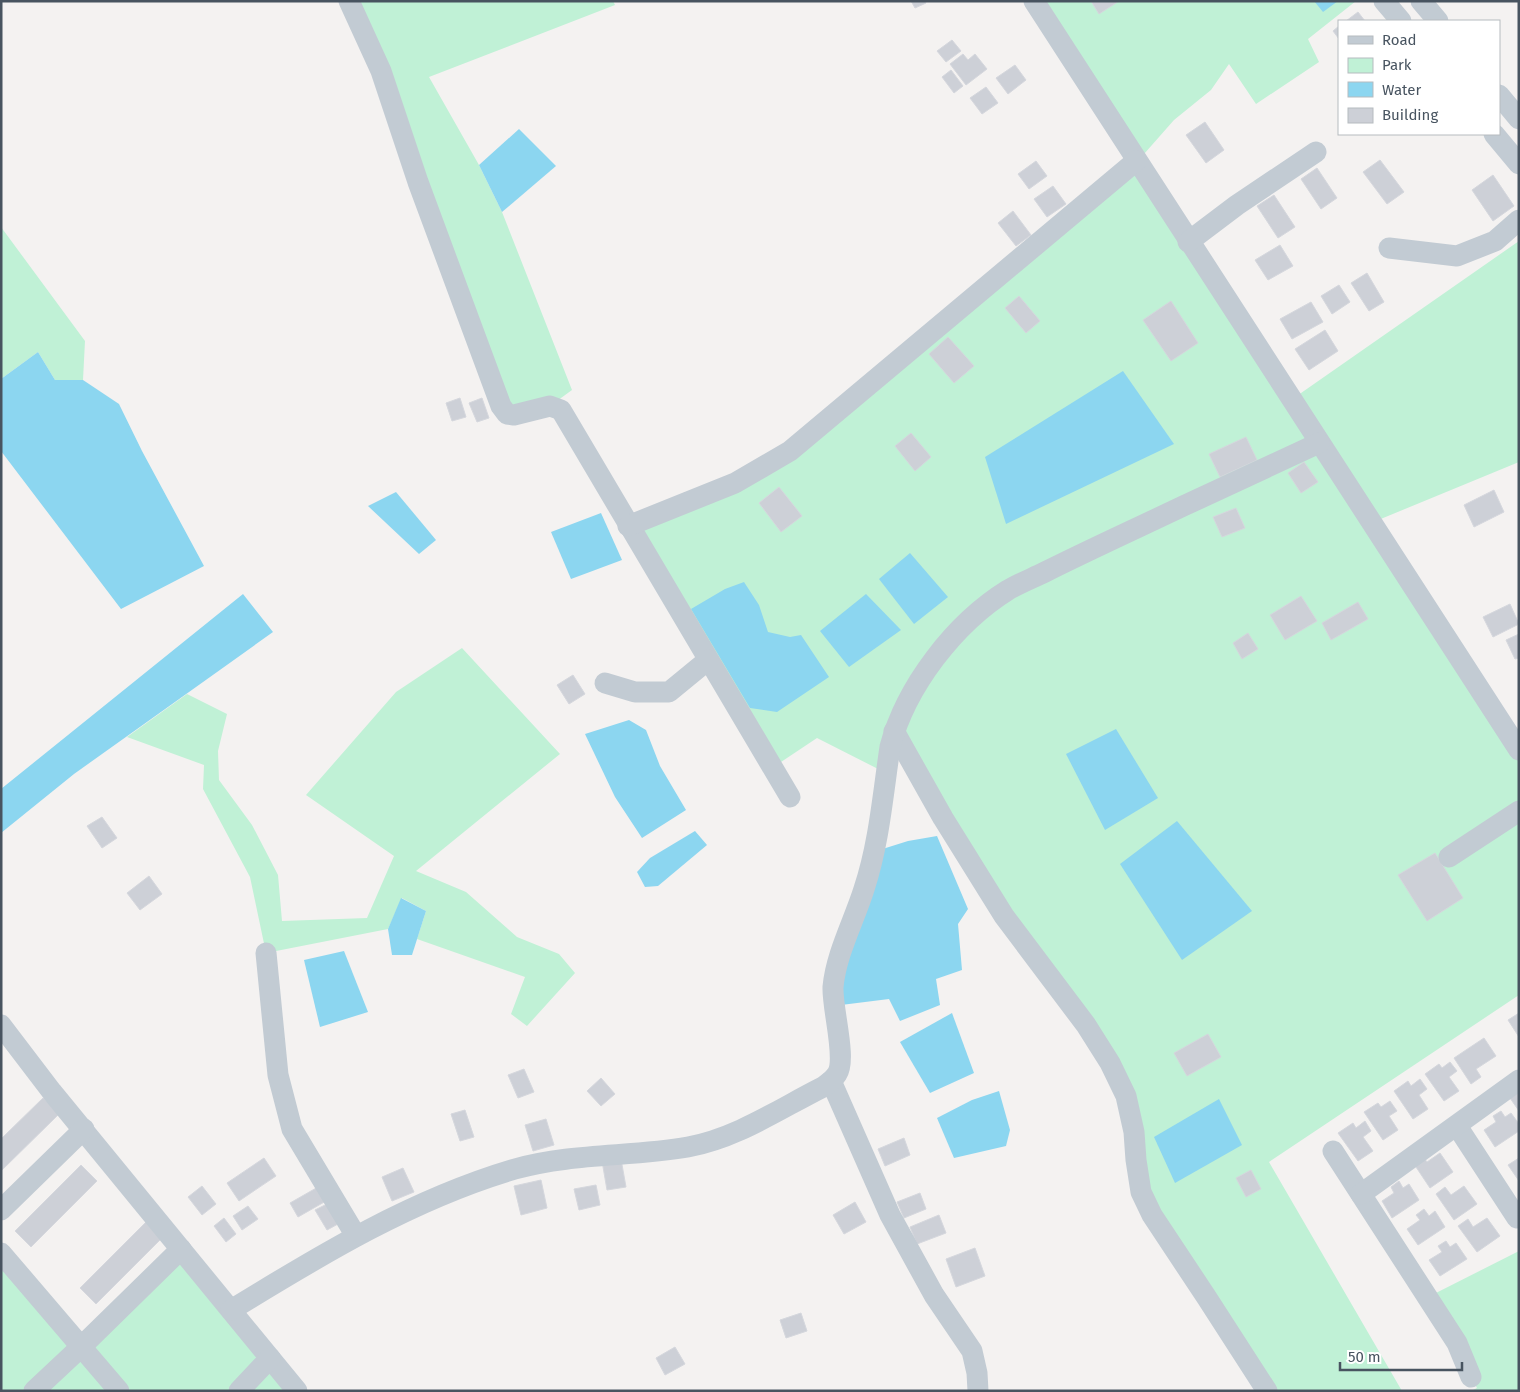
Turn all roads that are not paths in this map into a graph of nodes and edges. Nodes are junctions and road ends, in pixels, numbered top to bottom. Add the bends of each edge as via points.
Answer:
1 (349, 1) edge
2 (1034, 1) edge
3 (1384, 1) edge
4 (1421, 1) edge
5 (1400, 20) edge
6 (1437, 20) edge
7 (1500, 96) edge
8 (1519, 119) edge
9 (1495, 135) edge
10 (1316, 152) dead end
11 (1136, 162) junction
12 (1519, 164) edge
13 (1519, 220) edge
14 (1188, 242) junction
15 (1389, 248) dead end
16 (1319, 443) junction
17 (628, 526) junction
18 (708, 660) junction
19 (605, 683) dead end
20 (894, 731) junction
21 (1519, 750) edge
22 (790, 797) dead end
23 (1519, 811) edge
24 (1449, 857) dead end
25 (266, 953) dead end
26 (1, 1025) edge
27 (831, 1080) junction
28 (1519, 1080) edge
29 (1457, 1126) junction
30 (84, 1129) junction
31 (1333, 1151) dead end
32 (1361, 1194) junction
33 (1, 1210) edge
34 (1517, 1218) dead end
35 (356, 1236) junction
36 (181, 1249) junction
37 (1, 1253) edge
38 (231, 1310) junction
39 (82, 1346) junction
40 (270, 1358) junction
41 (1471, 1377) dead end
42 (34, 1391) edge
43 (119, 1391) edge
44 (239, 1391) edge
45 (297, 1391) edge
46 (978, 1391) edge
47 (1266, 1391) edge

1 - 17 street via 381,71 418,182 501,406 507,414 514,415 550,406 561,410
2 - 11 street
3 - 5 street
4 - 6 street
7 - 8 street
9 - 12 street
10 - 14 street
11 - 14 street
11 - 17 street via 790,451 735,483
13 - 15 street via 1495,241 1457,256
14 - 16 street
16 - 20 street via 1009,590 984,607 939,653 917,685
16 - 21 street
17 - 18 street
18 - 19 street via 668,692 635,692
18 - 22 street
20 - 27 street via 867,879 837,966 833,988 840,1062 838,1073
20 - 47 street via 1004,916 1086,1025 1110,1063 1126,1096 1141,1192 1152,1215
23 - 24 street
25 - 35 street via 278,1075 292,1128
26 - 30 street
27 - 35 street via 739,1131 714,1140 672,1149 587,1156 517,1168 454,1190
27 - 46 street via 890,1215 934,1295 972,1351
28 - 29 street
29 - 32 street
29 - 34 street
30 - 33 street
30 - 36 street
31 - 32 street
32 - 41 street via 1457,1343
35 - 38 street
36 - 38 street
36 - 39 street
37 - 39 street
38 - 40 street
39 - 42 street
39 - 43 street
40 - 44 street
40 - 45 street

